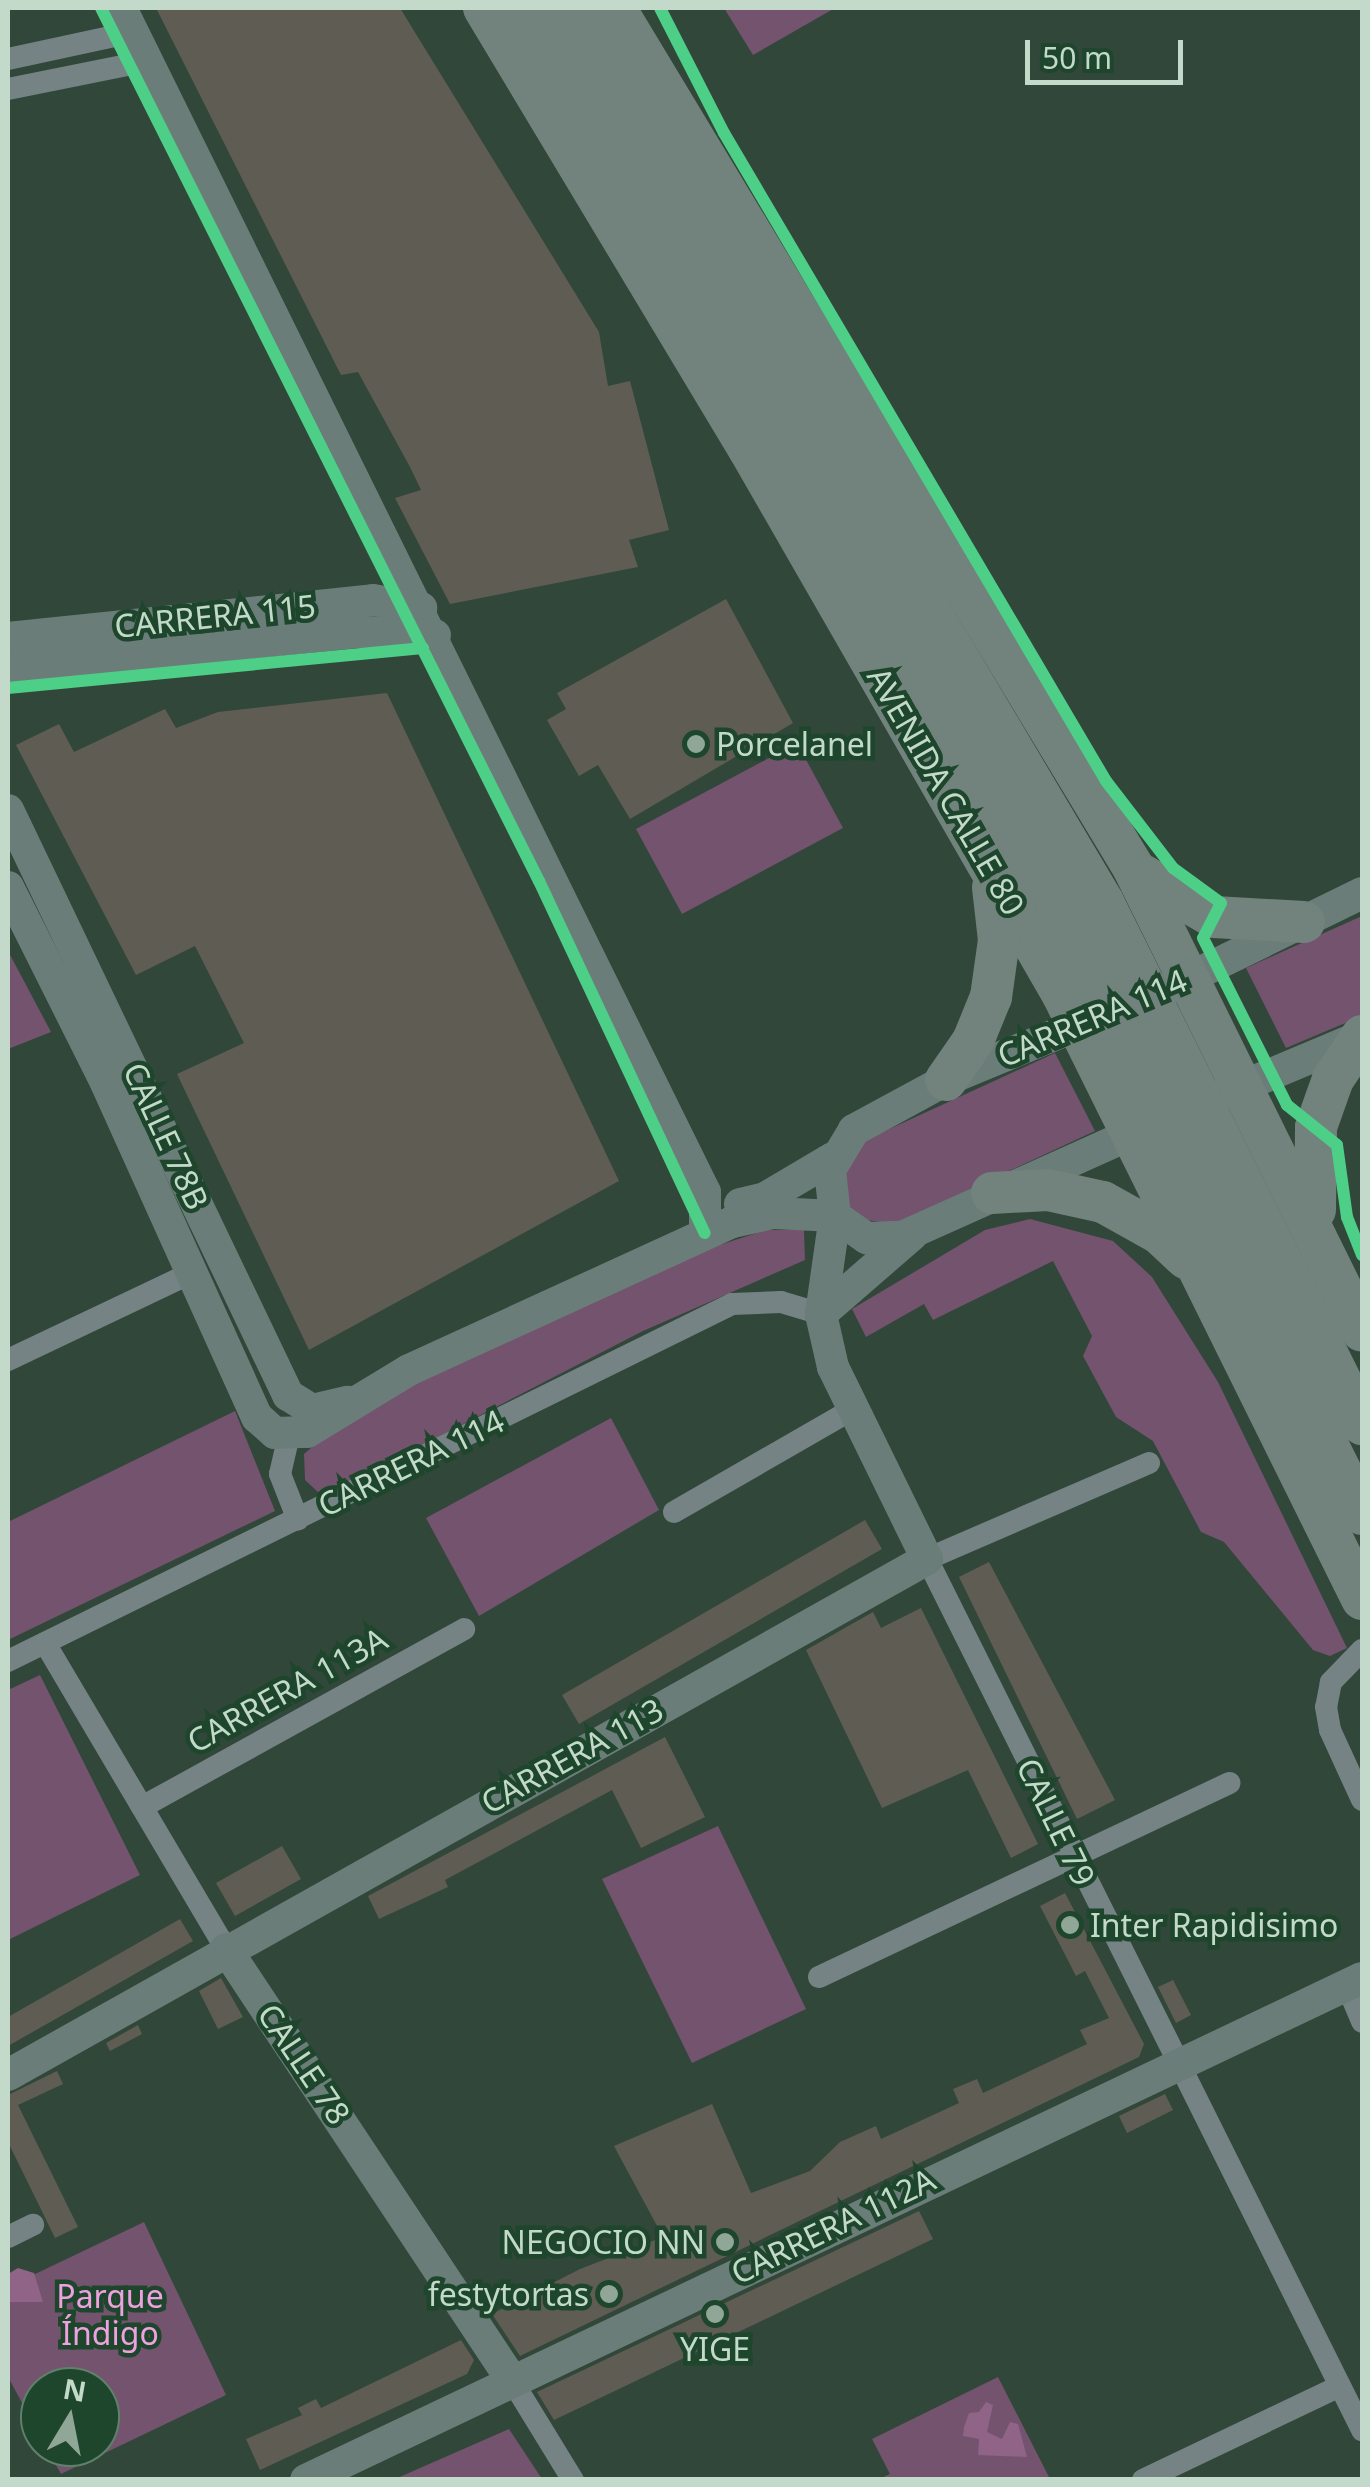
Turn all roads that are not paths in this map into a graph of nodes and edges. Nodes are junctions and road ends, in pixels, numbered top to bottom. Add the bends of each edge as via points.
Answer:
1 (484, 8) edge
2 (526, 8) edge
3 (572, 8) edge
4 (616, 8) edge
5 (134, 34) edge
6 (8, 58) edge
7 (8, 90) edge
8 (395, 556) junction
9 (373, 600) junction
10 (428, 621) junction
11 (8, 638) edge
12 (8, 668) edge
13 (8, 810) edge
14 (976, 840) junction
15 (1133, 867) junction
16 (8, 887) edge
17 (1362, 893) edge
18 (1304, 922) junction
19 (1191, 978) junction
20 (1115, 1010) junction
21 (1362, 1036) edge
22 (946, 1080) junction
23 (1246, 1085) junction
24 (1168, 1118) junction
25 (833, 1158) junction
26 (704, 1192) junction
27 (992, 1193) junction
28 (835, 1216) junction
29 (915, 1233) junction
30 (705, 1234) junction
31 (1327, 1248) junction
32 (192, 1274) junction
33 (1207, 1286) junction
34 (821, 1314) junction
35 (1362, 1331) edge
36 (8, 1360) edge
37 (358, 1398) junction
38 (852, 1409) junction
39 (1362, 1424) edge
40 (289, 1435) junction
41 (1149, 1463) dead end
42 (674, 1512) dead end
43 (1362, 1514) edge
44 (298, 1520) junction
45 (928, 1559) junction
46 (1362, 1598) edge
47 (464, 1629) dead end
48 (45, 1643) junction
49 (1362, 1650) edge
50 (8, 1661) edge
51 (1228, 1784) dead end
52 (1362, 1800) edge
53 (142, 1807) junction
54 (1073, 1858) junction
55 (226, 1949) junction
56 (819, 1977) dead end
57 (1355, 1982) edge
58 (1362, 2022) edge
59 (1176, 2062) junction
60 (8, 2075) edge
61 (33, 2225) dead end
62 (8, 2238) edge
63 (511, 2379) junction
64 (1340, 2386) junction
65 (1362, 2430) edge
66 (306, 2480) edge
67 (573, 2480) edge
68 (1143, 2480) edge

1 - 14 highway, AVENIDA CALLE 80
2 - 20 highway, AVENIDA CALLE 80
3 - 20 highway, AVENIDA CALLE 80 via 1103,902
4 - 15 highway
5 - 6 street
5 - 7 street
5 - 8 street via 306,394
8 - 9 street
8 - 10 street
9 - 10 street, CARRERA 115
9 - 11 street, CARRERA 115
10 - 12 street, CARRERA 115
10 - 26 street
13 - 37 street, CALLE 78B via 288,1395 312,1410
14 - 20 highway, AVENIDA CALLE 80
14 - 22 highway via 997,906 996,974 983,1020
15 - 18 highway via 1184,905 1214,917
15 - 19 highway
16 - 32 street, CALLE 78B
17 - 18 street, CARRERA 114
18 - 19 street, CARRERA 114
19 - 20 street, CARRERA 114
19 - 23 highway
20 - 22 street, CARRERA 114
20 - 24 highway, AVENIDA CALLE 80
21 - 23 street
21 - 31 highway via 1333,1079 1316,1127 1312,1188
22 - 25 street, CARRERA 114 via 854,1130
23 - 24 street
23 - 31 highway
24 - 27 street
24 - 33 highway, AVENIDA CALLE 80
24 - 39 highway, AVENIDA CALLE 80
24 - 43 highway, AVENIDA CALLE 80
25 - 26 street, CARRERA 114 via 749,1203
25 - 28 street
26 - 30 street
27 - 29 street
27 - 33 highway via 1048,1190 1103,1202 1159,1233
28 - 29 street via 868,1238
28 - 30 street via 773,1213
28 - 34 street, CALLE 79
29 - 34 street
30 - 37 street
31 - 35 highway
32 - 36 street
32 - 40 street, CALLE 78B via 257,1416
33 - 46 highway, AVENIDA CALLE 80 via 1259,1379
34 - 38 street, CALLE 79 via 832,1366
34 - 44 street, CARRERA 114 via 781,1302 732,1304
37 - 40 street via 327,1422
38 - 42 street
38 - 45 street, CALLE 79
40 - 44 street via 280,1474
41 - 45 street, CARRERA 113
44 - 48 street, CARRERA 114
45 - 54 street, CALLE 79
45 - 55 street, CARRERA 113
47 - 53 street, CARRERA 113A
48 - 50 street, CARRERA 114
48 - 53 street, CALLE 78
49 - 52 street via 1331,1682 1326,1707
51 - 54 street
53 - 55 street, CALLE 78
54 - 56 street
54 - 59 street, CALLE 79
55 - 60 street, CARRERA 113
55 - 63 street, CALLE 78
57 - 58 street
57 - 59 street, CARRERA 112A
59 - 63 street, CARRERA 112A
59 - 64 street, CALLE 79
61 - 62 street
63 - 66 street, CARRERA 112A
63 - 67 street, CALLE 78
64 - 65 street, CALLE 79
64 - 68 street

